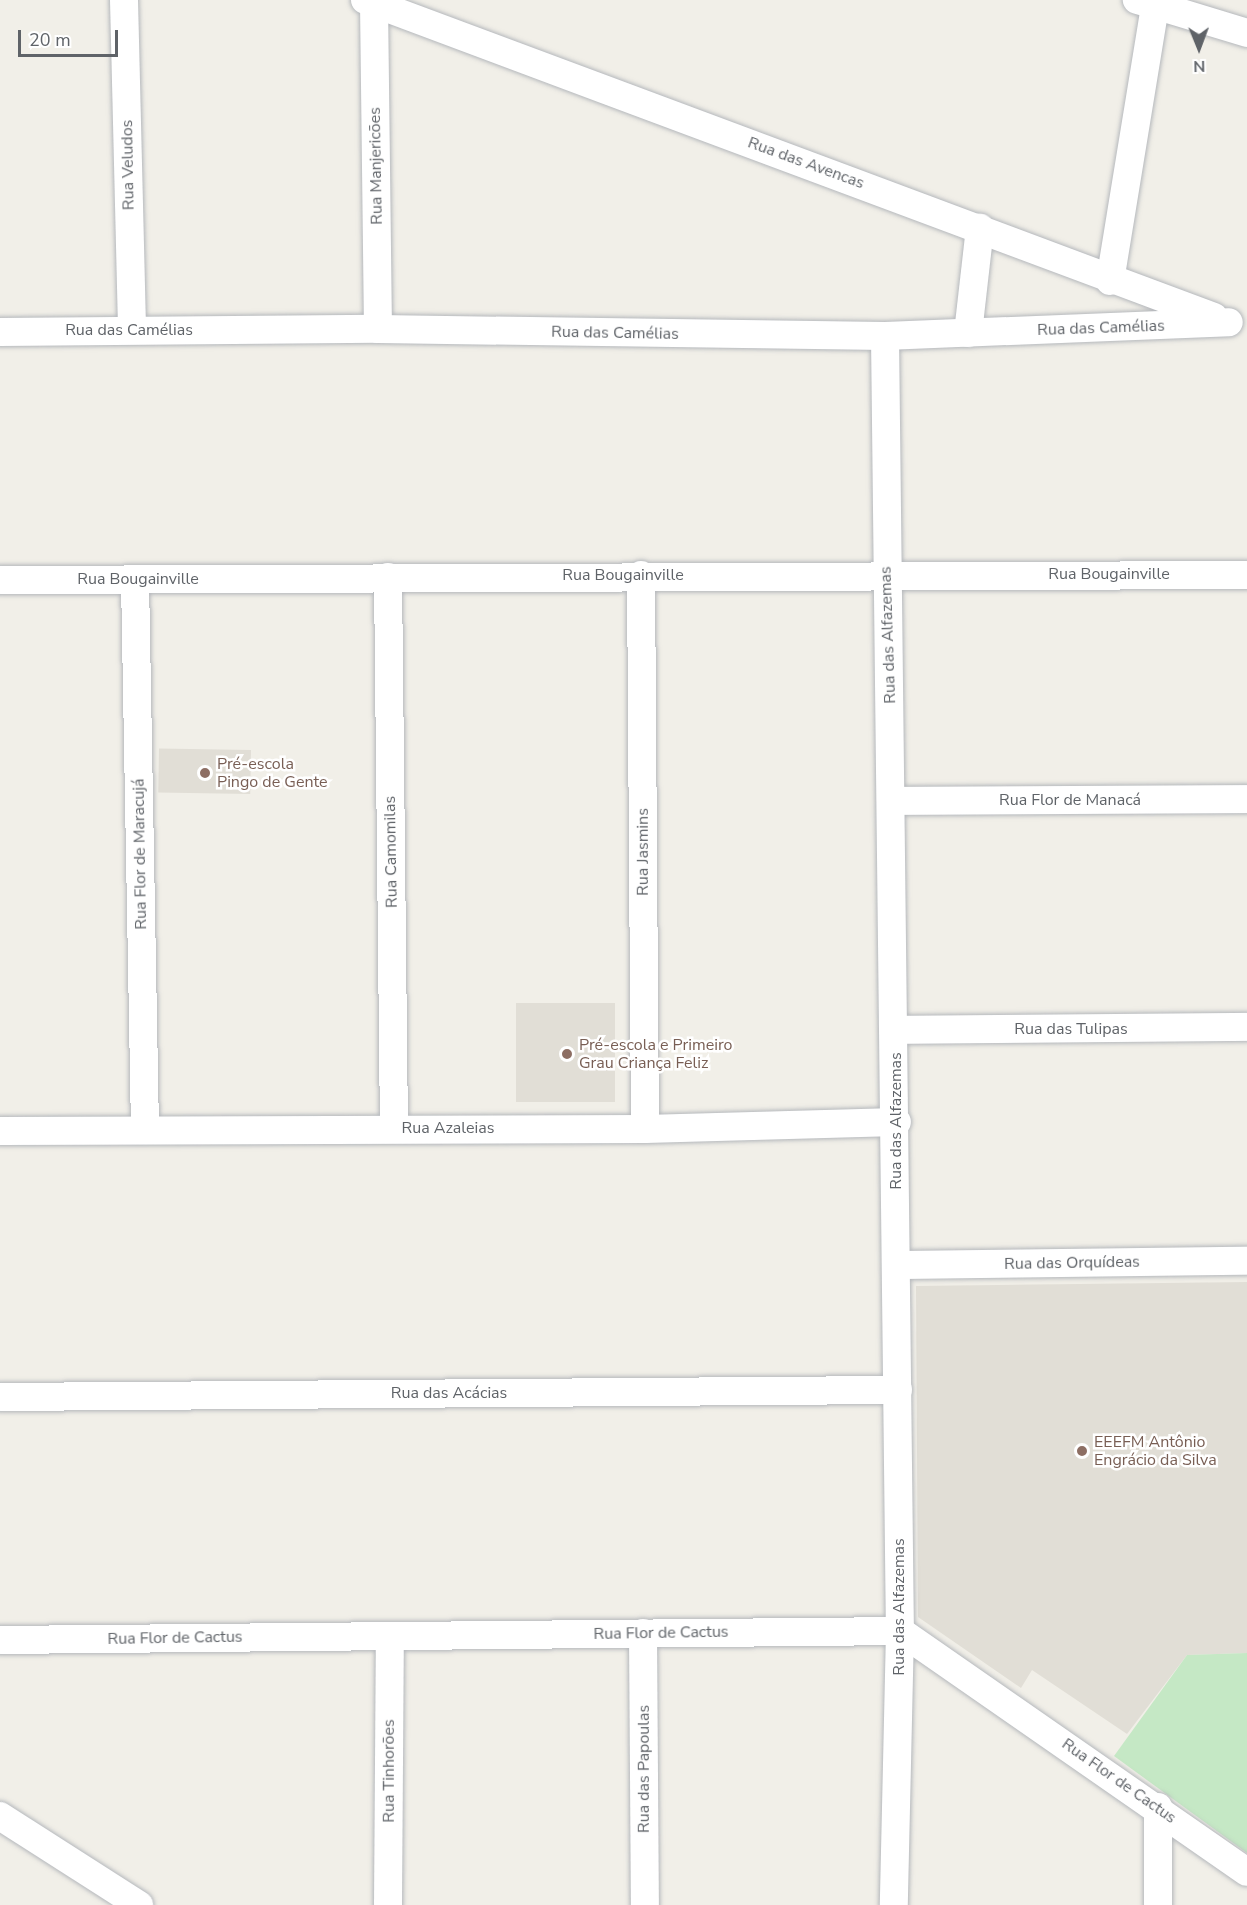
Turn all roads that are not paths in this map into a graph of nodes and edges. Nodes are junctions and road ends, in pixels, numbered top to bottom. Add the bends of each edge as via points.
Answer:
1 (124, 0) edge
2 (369, 2) edge
3 (1146, 3) edge
4 (1247, 33) edge
5 (980, 228) junction
6 (1110, 280) junction
7 (1238, 325) edge
8 (378, 329) junction
9 (132, 330) junction
10 (0, 332) edge
11 (968, 333) junction
12 (885, 336) junction
13 (886, 573) junction
14 (641, 575) junction
15 (1247, 575) edge
16 (388, 577) junction
17 (135, 579) junction
18 (0, 580) edge
19 (1247, 799) edge
20 (893, 801) junction
21 (1247, 1028) edge
22 (895, 1030) junction
23 (897, 1122) junction
24 (394, 1128) junction
25 (645, 1129) junction
26 (145, 1130) junction
27 (0, 1131) edge
28 (1247, 1261) edge
29 (896, 1265) junction
30 (898, 1390) junction
31 (0, 1397) edge
32 (900, 1631) junction
33 (643, 1633) junction
34 (390, 1636) junction
35 (0, 1640) edge
36 (1158, 1807) junction
37 (0, 1816) edge
38 (1247, 1872) edge
39 (139, 1905) edge
40 (388, 1905) edge
41 (645, 1905) edge
42 (894, 1905) edge
43 (1158, 1905) edge

1 - 9 street, Rua Veludos
2 - 5 street, Rua das Avencas
2 - 8 street, Rua Manjericões
3 - 4 street
3 - 6 street
5 - 6 street, Rua das Avencas
5 - 11 street
6 - 7 street, Rua das Avencas
7 - 11 street, Rua das Camélias
8 - 9 street, Rua das Camélias
8 - 12 street, Rua das Camélias
9 - 10 street, Rua das Camélias
11 - 12 street, Rua das Camélias
12 - 13 street, Rua das Alfazemas
13 - 14 street, Rua Bougainville
13 - 15 street, Rua Bougainville
13 - 20 street, Rua das Alfazemas
14 - 16 street, Rua Bougainville
14 - 25 street, Rua Jasmins
16 - 17 street, Rua Bougainville
16 - 24 street, Rua Camomilas
17 - 18 street, Rua Bougainville
17 - 26 street, Rua Flor de Maracujá
19 - 20 street, Rua Flor de Manacá
20 - 22 street, Rua das Alfazemas
21 - 22 street, Rua das Tulipas
22 - 23 street, Rua das Alfazemas
23 - 25 street, Rua Azaleias
23 - 29 street, Rua das Alfazemas
24 - 25 street, Rua Azaleias
24 - 26 street, Rua Azaleias
26 - 27 street, Rua Azaleias
28 - 29 street, Rua das Orquídeas
29 - 30 street, Rua das Alfazemas
30 - 31 street, Rua das Acácias
30 - 32 street, Rua das Alfazemas
32 - 33 street, Rua Flor de Cactus
32 - 36 street, Rua Flor de Cactus
32 - 42 street, Rua das Alfazemas
33 - 34 street, Rua Flor de Cactus
33 - 41 street, Rua das Papoulas
34 - 35 street, Rua Flor de Cactus
34 - 40 street, Rua Tinhorões
36 - 38 street, Rua Flor de Cactus
36 - 43 street
37 - 39 street

